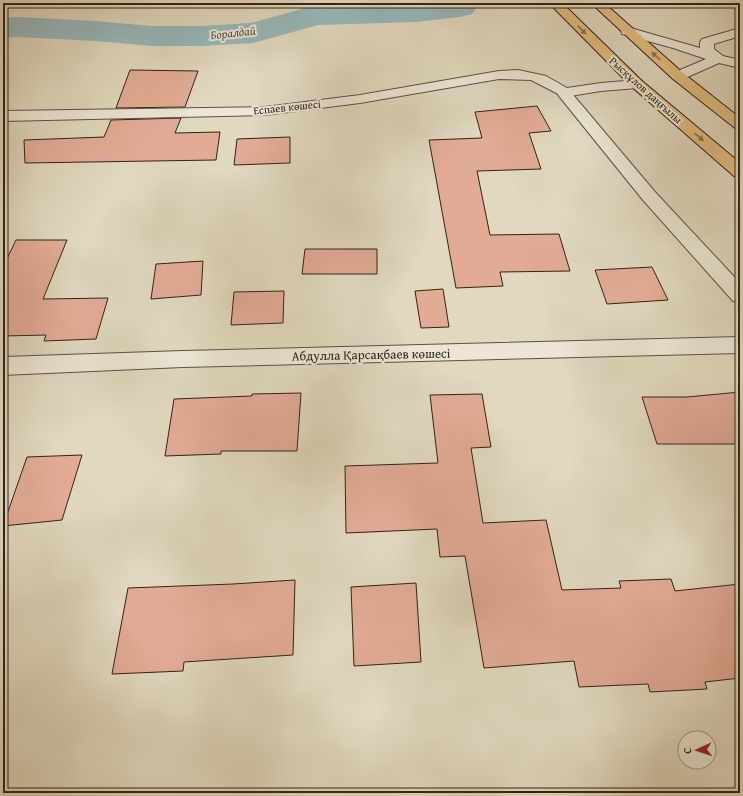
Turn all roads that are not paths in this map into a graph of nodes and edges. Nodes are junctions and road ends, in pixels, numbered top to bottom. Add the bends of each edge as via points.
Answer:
1 (555, 3) edge
2 (597, 3) edge
3 (627, 30) junction
4 (740, 32) edge
5 (718, 59) junction
6 (740, 64) edge
7 (666, 78) junction
8 (637, 84) junction
9 (564, 93) junction
10 (3, 116) edge
11 (740, 126) edge
12 (740, 172) edge
13 (740, 296) edge
14 (740, 345) edge
15 (3, 366) edge

1 -> 8 main road, Рысқұлов даңғылы
2 - 3 main road
3 - 5 street
7 -> 3 main road
4 - 5 street via 707,42 707,50
5 - 6 street
5 - 7 street
7 - 8 main road
7 - 11 main road
8 - 9 street
8 -> 12 main road, Рысқұлов даңғылы
9 - 10 street, Еспаев көшесі via 550,83 518,73 360,99 265,111
9 - 13 street, Еспаев көшесі via 649,196
14 - 15 street, Абдулла Қарсақбаев көшесі

